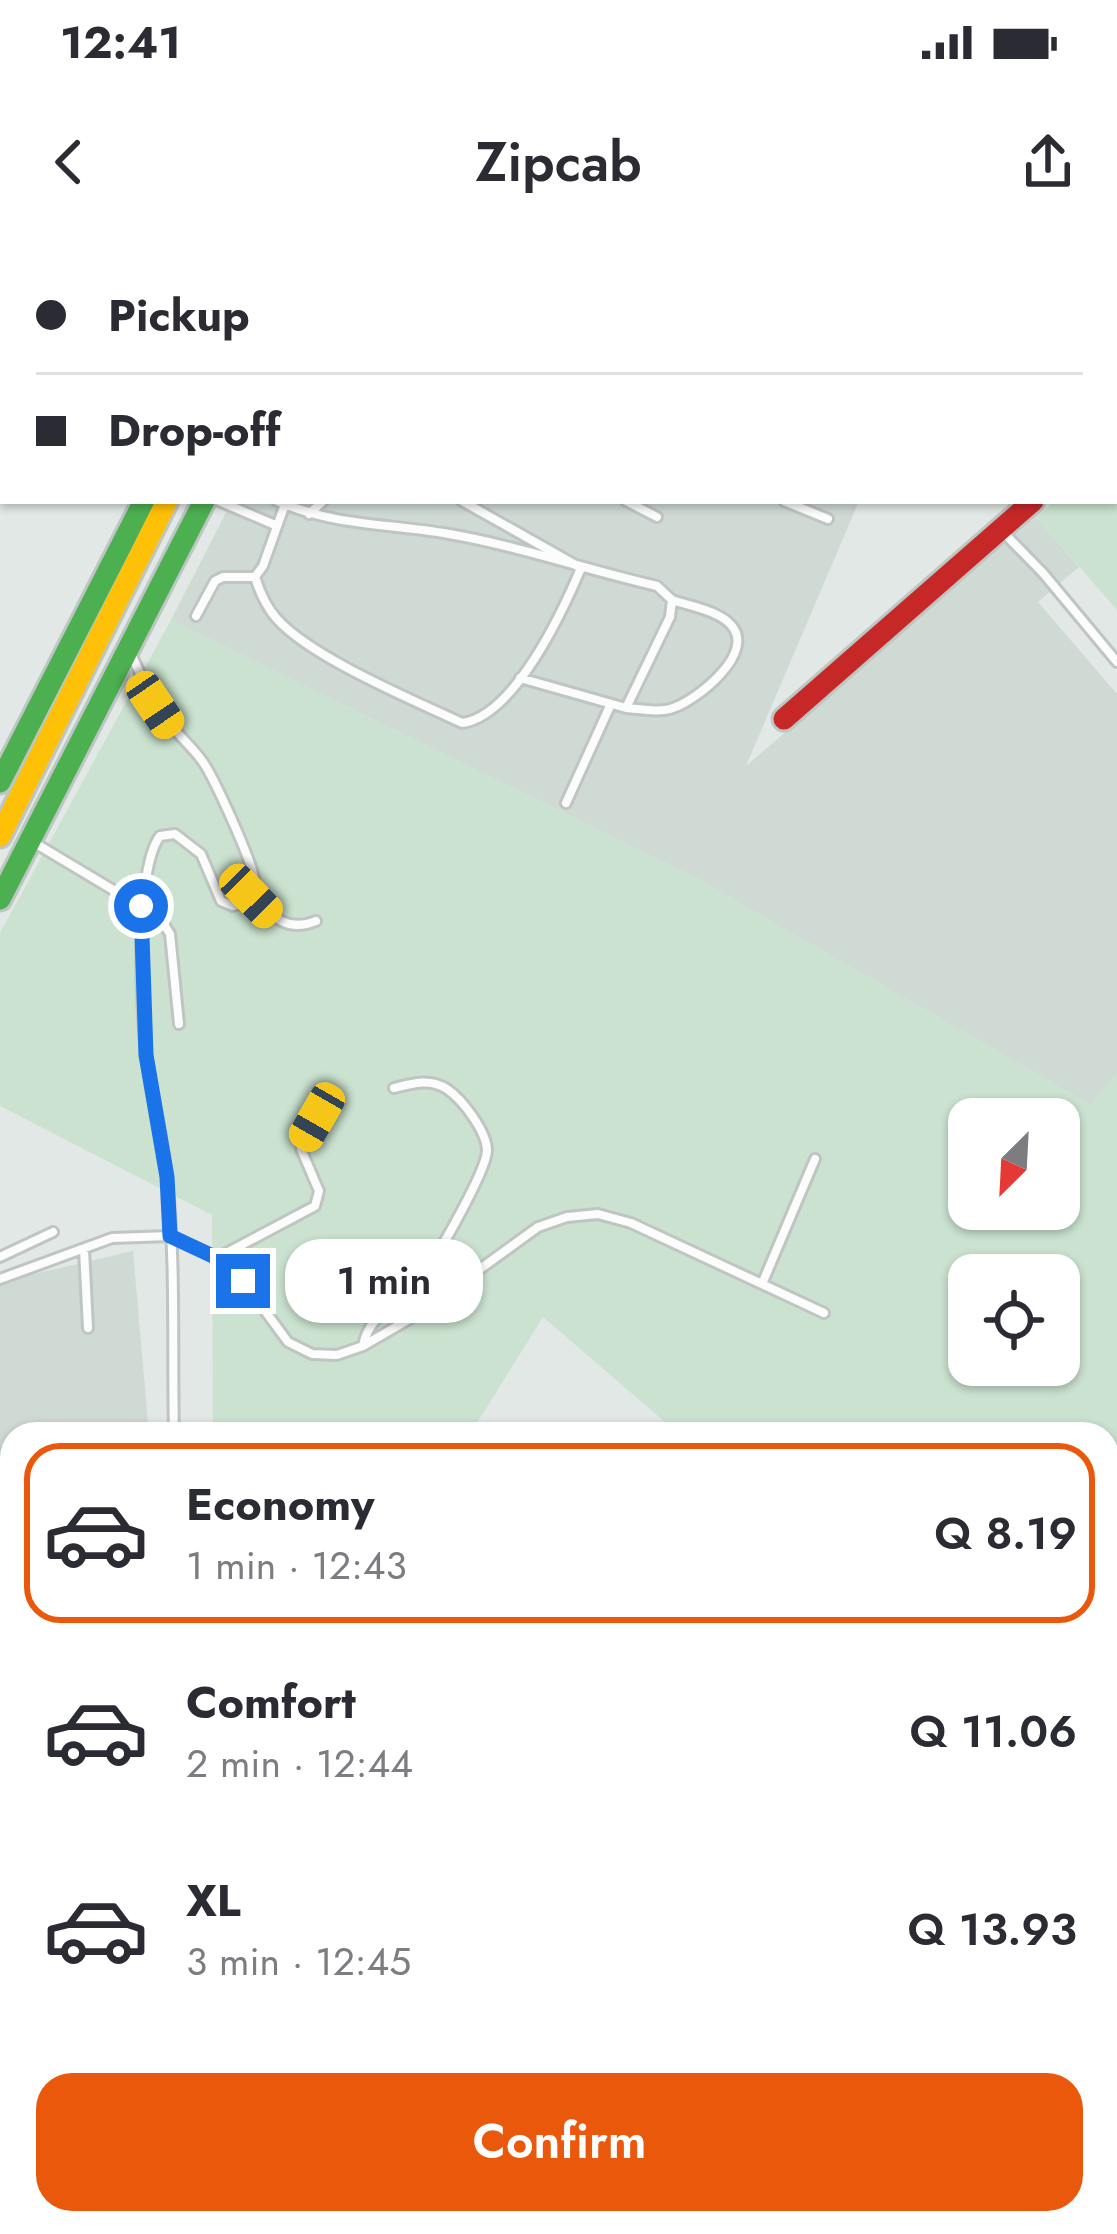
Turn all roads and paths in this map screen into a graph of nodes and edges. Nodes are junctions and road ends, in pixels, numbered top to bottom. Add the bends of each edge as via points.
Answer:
1 (142, 504) edge
2 (166, 504) edge
3 (202, 504) edge
4 (226, 504) edge
5 (281, 504) edge
6 (284, 504) edge
7 (320, 504) edge
8 (467, 504) edge
9 (632, 504) edge
10 (791, 504) edge
11 (309, 514) junction
12 (657, 517) dead end
13 (1005, 517) edge
14 (828, 519) dead end
15 (275, 524) junction
16 (580, 568) junction
17 (255, 577) junction
18 (672, 600) junction
19 (196, 616) dead end
20 (128, 647) junction
21 (1117, 662) edge
22 (520, 678) junction
23 (610, 705) junction
24 (626, 708) junction
25 (784, 719) dead end
26 (0, 782) edge
27 (566, 803) dead end
28 (0, 836) edge
29 (29, 840) junction
30 (251, 896) junction
31 (0, 899) edge
32 (141, 906) junction
33 (316, 921) dead end
34 (178, 1024) dead end
35 (394, 1088) dead end
36 (329, 1095) dead end
37 (815, 1159) dead end
38 (53, 1232) dead end
39 (170, 1236) junction
40 (84, 1249) junction
41 (0, 1257) edge
42 (217, 1258) junction
43 (0, 1279) edge
44 (762, 1284) junction
45 (824, 1313) dead end
46 (88, 1328) dead end
47 (363, 1346) junction
48 (174, 1422) edge

1 - 26 main road
2 - 28 main road
3 - 20 main road
4 - 15 lane
5 - 15 lane
6 - 11 lane
7 - 11 lane
8 - 16 lane
9 - 12 lane
10 - 14 lane
11 - 16 lane via 449,534
13 - 21 lane
13 - 25 main road
15 - 17 lane
16 - 18 lane via 657,586
16 - 22 lane
17 - 19 lane via 215,581
17 - 22 lane via 281,624 462,723 478,721
18 - 24 lane
18 - 24 lane via 733,626 731,664 672,709
20 - 29 main road
20 - 30 lane via 155,705 203,760 254,878
22 - 23 lane
23 - 24 lane
23 - 27 lane
29 - 31 main road
29 - 32 lane
30 - 32 lane via 233,906 221,901 201,854 176,834 160,836 151,848
30 - 33 lane via 283,924
32 - 34 lane via 170,934
32 - 39 lane via 146,1055
35 - 47 lane via 427,1081 444,1087 485,1138 488,1156 421,1278 368,1327
36 - 42 lane via 302,1148 319,1191 315,1206
37 - 44 lane
38 - 41 lane
39 - 40 lane via 137,1234
39 - 42 lane
39 - 48 lane
40 - 43 lane
40 - 46 lane
42 - 47 lane via 288,1342 312,1354
44 - 45 lane
44 - 47 lane via 631,1223 567,1217 538,1227

